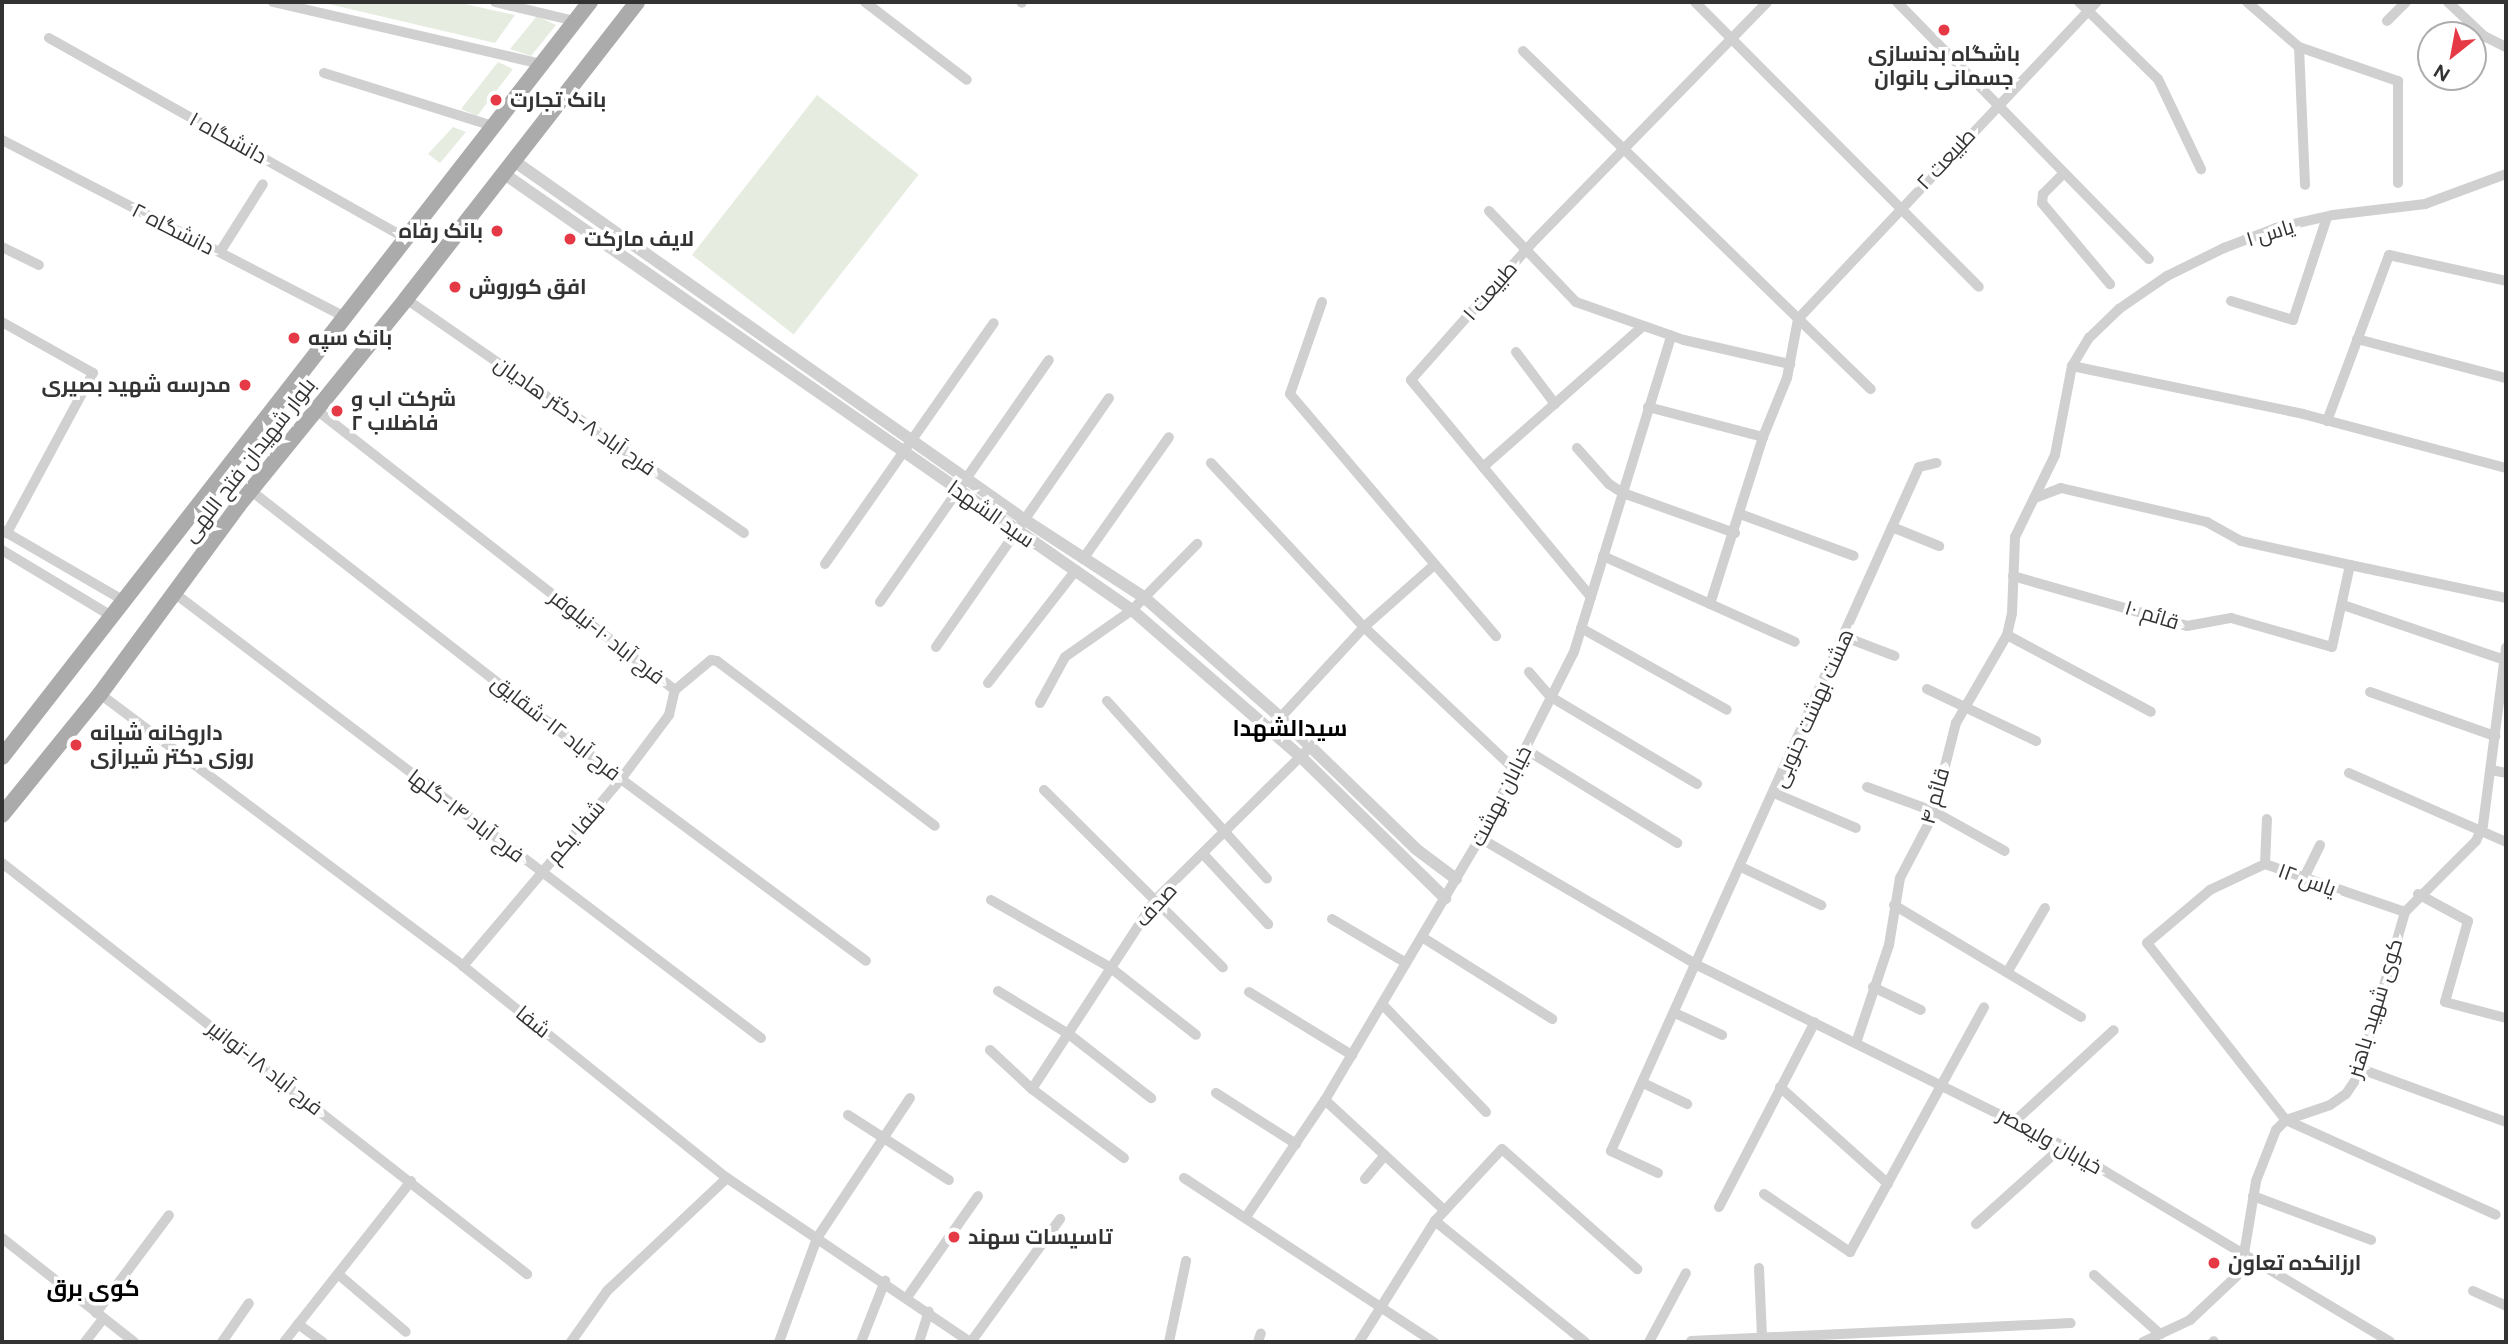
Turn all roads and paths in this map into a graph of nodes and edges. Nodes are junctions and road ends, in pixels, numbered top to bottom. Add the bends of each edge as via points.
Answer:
1 (273, 2) edge
2 (495, 2) edge
3 (590, 2) edge
4 (637, 2) edge
5 (865, 2) edge
6 (1695, 2) edge
7 (1767, 2) edge
8 (1897, 2) edge
9 (2080, 2) edge
10 (2097, 2) edge
11 (2246, 2) edge
12 (2406, 2) edge
13 (2448, 2) edge
14 (2089, 11) junction
15 (575, 21) junction
16 (2387, 21) dead end
17 (49, 38) dead end
18 (1731, 38) junction
19 (2299, 47) junction
20 (2506, 47) edge
21 (1523, 51) dead end
22 (541, 64) junction
23 (324, 73) dead end
24 (967, 80) dead end
25 (1998, 102) junction
26 (493, 127) junction
27 (2, 140) edge
28 (1626, 147) junction
29 (509, 167) junction
30 (2201, 169) dead end
31 (2064, 173) junction
32 (2506, 174) edge
33 (540, 179) junction
34 (2398, 183) dead end
35 (263, 184) dead end
36 (2305, 185) dead end
37 (531, 192) junction
38 (1900, 208) junction
39 (1489, 211) dead end
40 (2327, 217) junction
41 (406, 238) junction
42 (2, 247) edge
43 (1526, 250) junction
44 (220, 253) junction
45 (2148, 259) dead end
46 (39, 265) dead end
47 (2506, 281) edge
48 (2110, 284) dead end
49 (1979, 287) dead end
50 (406, 299) junction
51 (2231, 300) dead end
52 (1322, 302) dead end
53 (345, 317) junction
54 (1798, 320) junction
55 (2, 322) edge
56 (994, 323) dead end
57 (1643, 326) junction
58 (1671, 336) junction
59 (2357, 339) junction
60 (1516, 352) dead end
61 (1049, 359) dead end
62 (1790, 364) junction
63 (2072, 366) junction
64 (2506, 378) edge
65 (1871, 389) dead end
66 (840, 390) junction
67 (1109, 398) dead end
68 (831, 404) junction
69 (1555, 404) junction
70 (1648, 407) junction
71 (314, 408) junction
72 (2327, 421) junction
73 (1169, 437) dead end
74 (1763, 437) junction
75 (910, 439) junction
76 (1577, 448) dead end
77 (900, 452) junction
78 (1211, 463) dead end
79 (1937, 463) dead end
80 (1483, 467) junction
81 (2506, 468) edge
82 (966, 478) junction
83 (250, 490) junction
84 (957, 491) junction
85 (1623, 493) junction
86 (2032, 501) junction
87 (1740, 514) junction
88 (1025, 520) junction
89 (1892, 527) junction
90 (4, 531) edge
91 (744, 533) dead end
92 (1017, 533) junction
93 (1735, 533) junction
94 (1198, 544) dead end
95 (1939, 546) dead end
96 (2, 550) edge
97 (1603, 556) junction
98 (1854, 556) dead end
99 (1083, 559) junction
100 (825, 564) dead end
101 (1434, 565) junction
102 (2350, 565) junction
103 (1076, 570) junction
104 (2014, 576) junction
105 (173, 592) junction
106 (1591, 597) junction
107 (1145, 598) junction
108 (2506, 598) edge
109 (126, 601) junction
110 (880, 602) dead end
111 (1710, 604) junction
112 (2343, 605) junction
113 (1132, 610) junction
114 (113, 617) junction
115 (1364, 627) junction
116 (1581, 628) junction
117 (2007, 635) junction
118 (1496, 636) dead end
119 (1845, 637) junction
120 (1795, 642) dead end
121 (2506, 647) edge
122 (936, 648) dead end
123 (1895, 656) dead end
124 (2505, 660) edge
125 (1530, 672) dead end
126 (988, 683) dead end
127 (2504, 684) edge
128 (1927, 689) dead end
129 (675, 690) junction
130 (2370, 692) dead end
131 (100, 694) junction
132 (1551, 697) junction
133 (1107, 701) dead end
134 (1040, 704) dead end
135 (1966, 705) junction
136 (1727, 709) dead end
137 (2151, 712) dead end
138 (1281, 718) junction
139 (1269, 730) junction
140 (2495, 736) junction
141 (2036, 741) dead end
142 (1311, 746) junction
143 (1525, 749) junction
144 (2, 757) edge
145 (1301, 757) junction
146 (1514, 770) junction
147 (2491, 770) junction
148 (2349, 773) dead end
149 (2506, 773) edge
150 (621, 779) junction
151 (1697, 784) dead end
152 (1867, 787) dead end
153 (1044, 790) dead end
154 (1774, 793) junction
155 (1933, 811) junction
156 (2, 815) edge
157 (2267, 820) dead end
158 (935, 826) dead end
159 (1856, 828) dead end
160 (1227, 833) junction
161 (2480, 834) junction
162 (1480, 838) junction
163 (2506, 842) edge
164 (1677, 843) dead end
165 (2320, 845) dead end
166 (2005, 851) dead end
167 (1205, 856) junction
168 (2, 863) edge
169 (2265, 864) junction
170 (1741, 867) junction
171 (540, 873) junction
172 (1267, 879) dead end
173 (1456, 879) junction
174 (2303, 880) junction
175 (2418, 894) junction
176 (1445, 898) junction
177 (991, 900) dead end
178 (1155, 900) junction
179 (1821, 905) dead end
180 (1894, 905) junction
181 (2045, 908) dead end
182 (2405, 912) junction
183 (1332, 919) dead end
184 (1268, 924) dead end
185 (1422, 937) junction
186 (866, 961) dead end
187 (1406, 963) junction
188 (1697, 965) junction
189 (463, 966) junction
190 (1111, 968) junction
191 (1223, 968) dead end
192 (2008, 971) junction
193 (1873, 987) junction
194 (998, 991) dead end
195 (1249, 992) dead end
196 (1382, 1004) junction
197 (1984, 1007) dead end
198 (1921, 1010) dead end
199 (1675, 1013) junction
200 (2081, 1017) dead end
201 (2506, 1018) edge
202 (1552, 1019) dead end
203 (1815, 1022) junction
204 (2114, 1030) dead end
205 (1070, 1035) junction
206 (1196, 1035) dead end
207 (1722, 1035) dead end
208 (761, 1038) dead end
209 (1856, 1043) junction
210 (990, 1050) dead end
211 (1352, 1055) junction
212 (2361, 1069) junction
213 (1643, 1083) junction
214 (1941, 1084) junction
215 (1780, 1087) junction
216 (1032, 1089) junction
217 (1216, 1093) dead end
218 (910, 1098) dead end
219 (1151, 1098) dead end
220 (1325, 1100) junction
221 (1687, 1104) dead end
222 (1486, 1112) dead end
223 (848, 1115) dead end
224 (2286, 1120) junction
225 (2015, 1121) junction
226 (2506, 1122) edge
227 (884, 1138) junction
228 (1296, 1144) junction
229 (2063, 1146) junction
230 (1385, 1155) junction
231 (1124, 1158) dead end
232 (1658, 1173) dead end
233 (727, 1178) junction
234 (1184, 1178) dead end
235 (1365, 1179) dead end
236 (949, 1180) dead end
237 (411, 1181) junction
238 (1888, 1185) junction
239 (1764, 1194) dead end
240 (978, 1196) dead end
241 (2253, 1196) junction
242 (1719, 1207) dead end
243 (1444, 1210) junction
244 (169, 1215) dead end
245 (2496, 1215) dead end
246 (1246, 1217) junction
247 (1060, 1219) dead end
248 (1435, 1221) junction
249 (1976, 1224) dead end
250 (2, 1238) edge
251 (817, 1238) junction
252 (2371, 1240) dead end
253 (2245, 1253) junction
254 (1186, 1261) dead end
255 (1759, 1268) dead end
256 (1637, 1269) dead end
257 (1686, 1273) dead end
258 (338, 1274) junction
259 (527, 1274) dead end
260 (2094, 1275) dead end
261 (885, 1281) junction
262 (2473, 1291) dead end
263 (908, 1296) junction
264 (248, 1303) dead end
265 (1381, 1304) junction
266 (2506, 1306) edge
267 (929, 1312) junction
268 (99, 1316) junction
269 (2071, 1323) dead end
270 (298, 1324) junction
271 (1862, 1330) junction
272 (406, 1332) dead end
273 (1762, 1336) junction
274 (2151, 1339) edge
275 (1691, 1341) edge
276 (85, 1342) edge
277 (134, 1342) edge
278 (222, 1342) edge
279 (284, 1342) edge
280 (323, 1342) edge
281 (571, 1342) edge
282 (779, 1342) edge
283 (861, 1342) edge
284 (919, 1342) edge
285 (971, 1342) edge
286 (1169, 1342) edge
287 (1359, 1342) edge
288 (1434, 1342) edge
289 (1585, 1342) edge
290 (1649, 1342) edge
291 (1863, 1342) edge
292 (2390, 1342) edge

1 - 22 street
2 - 15 street
3 - 15 main road, بلوار شهیدان فتح اللهی
4 - 29 main road, بلوار شهیدان فتح اللهی
5 - 24 street
6 - 18 street
7 - 18 street, طبیعت ۱
8 - 25 street
9 - 14 street
10 - 14 street, طبیعت ۲
11 - 19 street
12 - 16 street
13 - 20 street via 2484,36
14 - 25 street, طبیعت ۲
14 - 30 street via 2158,79
15 - 22 main road, بلوار شهیدان فتح اللهی
17 - 41 street, دانشگاه ۱
18 - 28 street, طبیعت ۱
18 - 38 street
19 - 34 street via 2398,81
19 - 36 street
21 - 28 street
22 - 26 main road, بلوار شهیدان فتح اللهی
23 - 26 street
25 - 31 street
25 - 38 street, طبیعت ۲
26 - 41 main road, بلوار شهیدان فتح اللهی
27 - 44 street, دانشگاه ۲
28 - 43 street, طبیعت ۱
28 - 54 street
29 - 33 street, سید الشهدا
29 - 37 street, سید الشهدا
29 - 50 main road, بلوار شهیدان فتح اللهی
31 - 45 street
31 - 48 street via 2043,194 2042,203
32 - 40 street, یاس ۱ via 2425,204
33 - 37 street
33 - 66 street, سید الشهدا
35 - 44 street
37 - 68 street, سید الشهدا
38 - 49 street
38 - 54 street, طبیعت ۲
39 - 43 street
40 - 51 street via 2293,320
40 - 63 street, یاس ۱ via 2276,228 2167,276 2104,324
41 - 53 main road, بلوار شهیدان فتح اللهی
42 - 46 street
43 - 57 street via 1576,302
43 - 80 street, طبیعت ۱ via 1410,380
44 - 53 street, دانشگاه ۲
47 - 59 street via 2389,256
50 - 71 main road, بلوار شهیدان فتح اللهی
50 - 91 street, فرح آباد ۸-دکتر هادیان
52 - 101 street via 1290,394
53 - 109 main road, بلوار شهیدان فتح اللهی
54 - 62 street
54 - 65 street
55 - 90 street via 93,373
56 - 75 street
57 - 58 street
57 - 69 street
58 - 62 street
58 - 70 street, خیابان بهشت
59 - 64 street
59 - 72 street
60 - 69 street
61 - 82 street
62 - 74 street
63 - 72 street
63 - 86 street, قائم ۴ via 2055,455
66 - 68 street
66 - 75 street, سید الشهدا
67 - 88 street
68 - 77 street, سید الشهدا
69 - 80 street
70 - 74 street
70 - 85 street, خیابان بهشت
71 - 83 main road, بلوار شهیدان فتح اللهی
71 - 129 street, فرح آباد ۱۰-نیلوفر
72 - 81 street
73 - 99 street
74 - 87 street
75 - 77 street
75 - 82 street, سید الشهدا
76 - 85 street
77 - 84 street, سید الشهدا
77 - 100 street
78 - 115 street
79 - 89 street, هشت بهشت جنوبی via 1919,467
80 - 106 street, طبیعت ۱
82 - 84 street
82 - 88 street, سید الشهدا
83 - 105 main road, بلوار شهیدان فتح اللهی
83 - 150 street, فرح آباد ۱۲-شقایق
84 - 92 street, سید الشهدا
84 - 110 street
85 - 93 street
85 - 97 street, خیابان بهشت
86 - 102 street via 2062,488 2207,522 2241,541
86 - 104 street, قائم ۴ via 2015,537
87 - 93 street
87 - 98 street
88 - 92 street
88 - 99 street, سید الشهدا
89 - 95 street
89 - 119 street, هشت بهشت جنوبی
90 - 109 street
92 - 103 street, سید الشهدا
92 - 122 street
93 - 111 street
94 - 107 street
96 - 114 street
97 - 106 street, خیابان بهشت
97 - 111 street
99 - 107 street, سید الشهدا
101 - 115 street
101 - 118 street
102 - 108 street
102 - 112 street
103 - 113 street, سید الشهدا
103 - 126 street
104 - 112 street, قائم ۱۰ via 2187,626 2231,618 2332,647
104 - 117 street, قائم ۴
105 - 131 main road, بلوار شهیدان فتح اللهی
105 - 171 street, فرح آباد ۱۴-گلها
106 - 116 street, خیابان بهشت
107 - 113 street
107 - 138 street, سید الشهدا
109 - 114 main road, بلوار شهیدان فتح اللهی
111 - 120 street
112 - 124 street
113 - 134 street via 1065,657
113 - 139 street, سید الشهدا
114 - 144 main road, بلوار شهیدان فتح اللهی
115 - 138 street
115 - 146 street
116 - 132 street, خیابان بهشت
116 - 136 street
117 - 135 street, قائم ۴
117 - 137 street
119 - 123 street
119 - 154 street, هشت بهشت جنوبی
121 - 124 street
124 - 127 street
125 - 132 street
127 - 140 street
128 - 135 street
129 - 150 street, شفا یکم via 669,715
129 - 158 street, فرح آباد ۱۰-نیلوفر via 711,660 717,661
130 - 140 street
131 - 156 main road, بلوار شهیدان فتح اللهی
131 - 189 street, شفا
132 - 143 street, خیابان بهشت
132 - 151 street
133 - 160 street
135 - 141 street
135 - 155 street, قائم ۴ via 1951,736
138 - 139 street
138 - 142 street, سید الشهدا
139 - 145 street, سید الشهدا
140 - 147 street
142 - 145 street, صدف
142 - 173 street, سید الشهدا via 1416,849
143 - 146 street, خیابان بهشت
143 - 164 street
145 - 160 street, صدف
145 - 176 street, سید الشهدا
146 - 162 street, خیابان بهشت
147 - 149 street
147 - 161 street
148 - 161 street
150 - 171 street, شفا یکم
150 - 186 street, فرح آباد ۱۲-شقایق
152 - 155 street
153 - 178 street
154 - 159 street
154 - 170 street, هشت بهشت جنوبی
155 - 166 street
155 - 180 street, قائم ۴ via 1900,878
157 - 169 street
160 - 167 street, صدف
160 - 172 street
161 - 163 street
161 - 175 street, کوی شهید باهنر
162 - 173 street, خیابان بهشت
162 - 188 street, خیابان ولیعصر
165 - 174 street
167 - 178 street, صدف
167 - 184 street
168 - 237 street, فرح آباد ۱۸-توانیر
169 - 174 street, یاس ۱۲
169 - 224 street, یاس ۱۲ via 2210,890 2147,943
170 - 179 street
170 - 188 street, هشت بهشت جنوبی
171 - 189 street, شفا یکم
171 - 208 street, فرح آباد ۱۴-گلها
173 - 176 street, خیابان بهشت
174 - 182 street, یاس ۱۲
175 - 182 street, کوی شهید باهنر
175 - 201 street via 2468,921 2445,1002
176 - 185 street, خیابان بهشت
177 - 190 street
178 - 190 street, صدف
178 - 191 street
180 - 192 street
180 - 193 street, قائم ۴ via 1889,945
181 - 192 street
182 - 212 street, کوی شهید باهنر
183 - 187 street
185 - 187 street, خیابان بهشت
185 - 202 street
187 - 196 street, خیابان بهشت
188 - 199 street, هشت بهشت جنوبی
188 - 203 street, خیابان ولیعصر
189 - 233 street, شفا
190 - 205 street, صدف
190 - 206 street
192 - 200 street
193 - 198 street
193 - 209 street, قائم ۴
194 - 205 street
195 - 211 street
196 - 211 street, خیابان بهشت
196 - 222 street
197 - 214 street
199 - 207 street
199 - 213 street, هشت بهشت جنوبی
203 - 209 street, خیابان ولیعصر
203 - 215 street
204 - 225 street
205 - 216 street, صدف
205 - 219 street
209 - 214 street, خیابان ولیعصر
210 - 216 street
211 - 220 street, خیابان بهشت
212 - 224 street, کوی شهید باهنر via 2346,1094
212 - 226 street
213 - 221 street
213 - 232 street, هشت بهشت جنوبی via 1611,1151
214 - 225 street, خیابان ولیعصر
214 - 238 street
215 - 238 street
215 - 242 street
216 - 231 street
217 - 228 street
218 - 227 street
220 - 228 street, خیابان بهشت
220 - 230 street
223 - 227 street
224 - 241 street via 2270,1140
224 - 245 street
225 - 229 street, خیابان ولیعصر
227 - 236 street
227 - 251 street
228 - 246 street, خیابان بهشت
229 - 249 street
229 - 253 street, خیابان ولیعصر
230 - 235 street
230 - 243 street
233 - 251 street, شفا
233 - 281 street via 607,1291
234 - 246 street
237 - 258 street
237 - 259 street, فرح آباد ۱۸-توانیر
238 - 239 street via 1850,1252
240 - 263 street
241 - 252 street
241 - 253 street
243 - 248 street
243 - 256 street via 1502,1149
244 - 268 street
246 - 265 street
247 - 285 street
248 - 265 street
248 - 289 street
250 - 268 street
251 - 261 street, شفا
251 - 282 street
253 - 274 street via 2241,1272 2212,1303
253 - 292 street, خیابان ولیعصر
254 - 286 street
255 - 273 street
257 - 290 street
258 - 270 street
258 - 272 street
260 - 274 street
261 - 263 street, شفا
261 - 283 street
262 - 266 street
263 - 267 street, شفا
264 - 278 street
265 - 287 street
265 - 288 street
267 - 284 street
267 - 285 street, شفا
268 - 276 street
268 - 277 street
269 - 271 street
270 - 279 street
270 - 280 street
271 - 273 street
271 - 291 street
273 - 275 street

